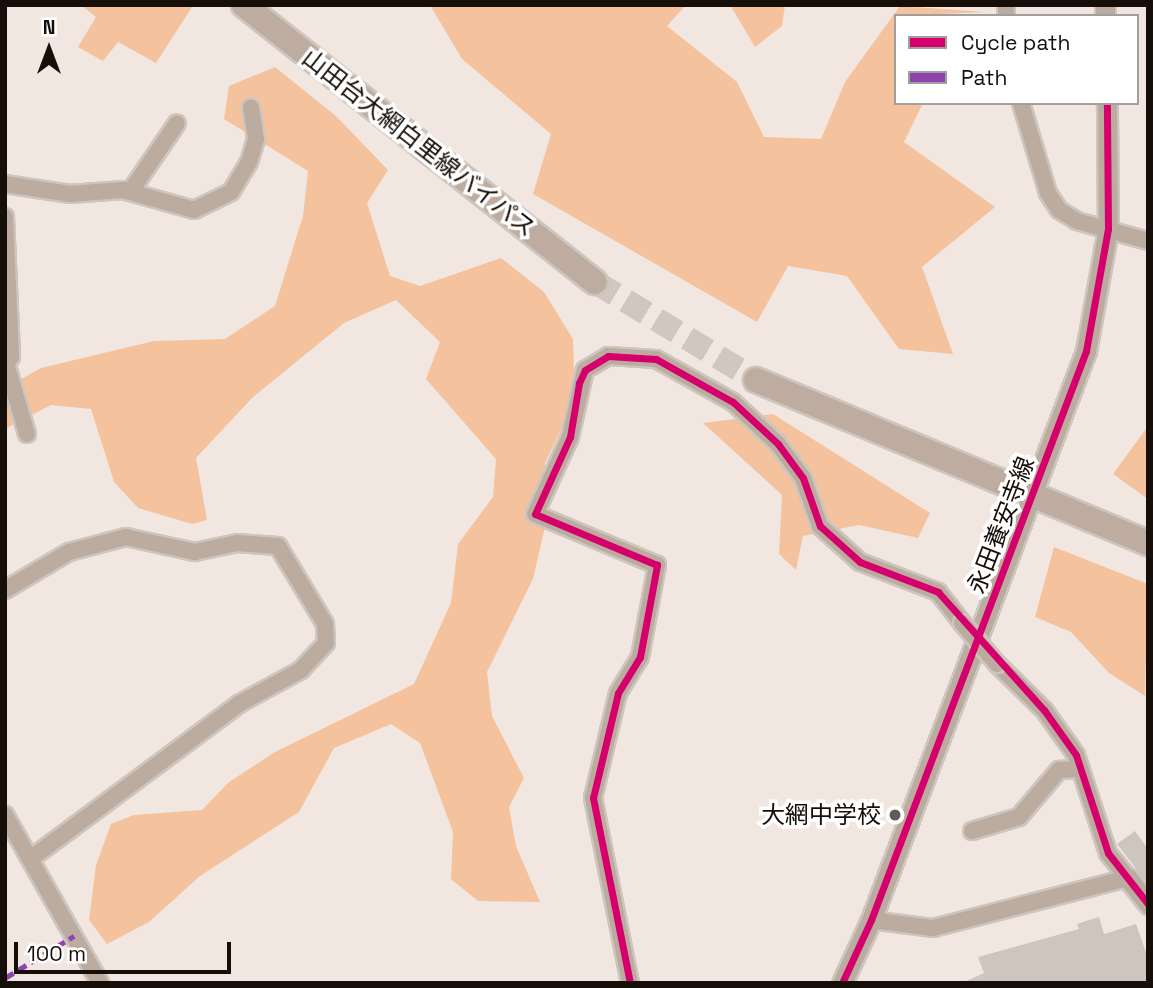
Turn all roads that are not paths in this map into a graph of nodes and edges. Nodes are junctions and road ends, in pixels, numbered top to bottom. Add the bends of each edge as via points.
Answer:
1 (244, 5) edge
2 (1022, 105) edge
3 (1107, 105) edge
4 (251, 107) dead end
5 (177, 123) dead end
6 (5, 184) edge
7 (130, 192) junction
8 (5, 217) edge
9 (1108, 229) junction
10 (1148, 241) edge
11 (595, 282) tunnel mouth
12 (6, 363) edge
13 (756, 380) tunnel mouth
14 (27, 435) dead end
15 (1034, 493) junction
16 (1148, 543) edge
17 (5, 590) edge
18 (1081, 769) junction
19 (5, 815) edge
20 (972, 831) dead end
21 (30, 859) junction
22 (1128, 878) junction
23 (1148, 904) edge
24 (871, 920) junction
25 (100, 983) edge
26 (629, 983) edge
27 (842, 983) edge

1 - 11 main road, 山田台大網白里線バイパス
2 - 9 street via 1048,193 1059,210
3 - 9 street, 永田養安寺線
4 - 7 street via 254,150 231,192 184,211
5 - 7 street
6 - 7 street via 69,194
8 - 12 street via 11,357
9 - 10 street
9 - 15 street, 永田養安寺線 via 1086,351
12 - 14 street
13 - 15 main road
15 - 16 main road
15 - 24 street, 永田養安寺線
17 - 21 street via 69,552 126,537 195,552 237,543 278,546 325,624 326,643 301,670 239,704
18 - 20 street via 1059,770 1019,817
18 - 22 street via 1108,853
18 - 26 street, bridge via 1044,710 997,664 938,592 860,562 820,526 803,478 778,444 733,402 656,359 608,356 585,370 570,437 535,514 657,565 640,657 618,693 593,798
19 - 21 street
21 - 25 street
22 - 23 street
22 - 24 street via 933,928
24 - 27 street, 永田養安寺線

